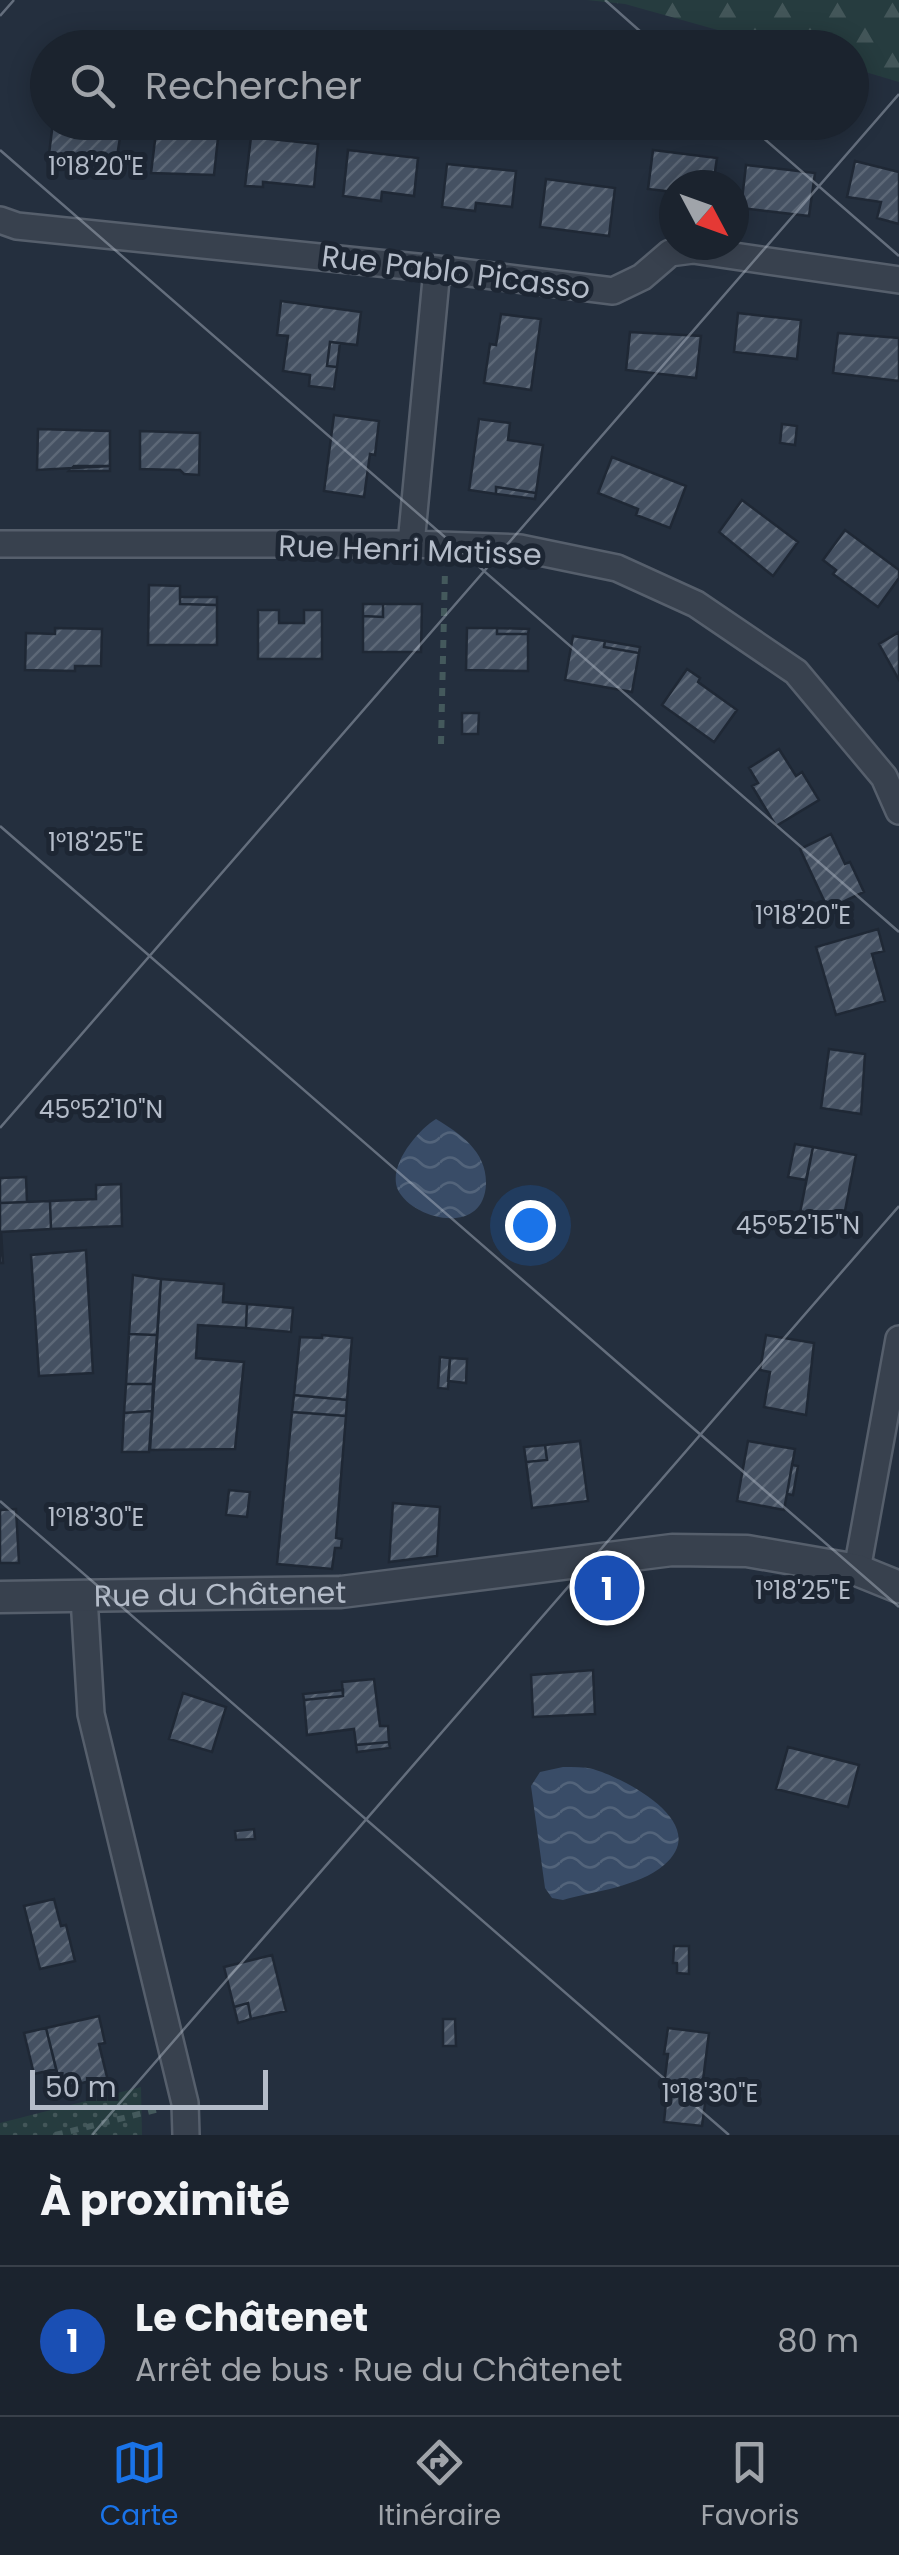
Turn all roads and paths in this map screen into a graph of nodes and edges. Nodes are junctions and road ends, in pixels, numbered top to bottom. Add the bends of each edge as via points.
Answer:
1 (0, 220) edge
2 (438, 269) junction
3 (899, 280) edge
4 (0, 544) edge
5 (411, 544) junction
6 (446, 546) junction
7 (441, 744) dead end
8 (892, 772) edge
9 (899, 811) edge
10 (899, 1339) edge
11 (858, 1570) junction
12 (899, 1587) edge
13 (0, 1597) edge
14 (84, 1597) junction
15 (185, 2103) junction
16 (55, 2135) edge
17 (186, 2135) edge

1 - 2 street, Rue Pablo Picasso
2 - 3 street, Rue Pablo Picasso via 613,290 670,253 693,250
2 - 5 street
4 - 5 street, Rue Henri Matisse
5 - 6 street, Rue Henri Matisse
6 - 7 path
6 - 8 street, Rue Henri Matisse via 520,548 617,568 696,604 796,672
8 - 9 street, Rue Henri Matisse
10 - 11 street
11 - 12 street, Rue du Châtenet
11 - 14 street, Rue du Châtenet via 746,1551 672,1550 341,1592
13 - 14 street
14 - 15 street, Rue du Châtenet via 92,1714
15 - 16 path
15 - 17 street, Rue du Châtenet

